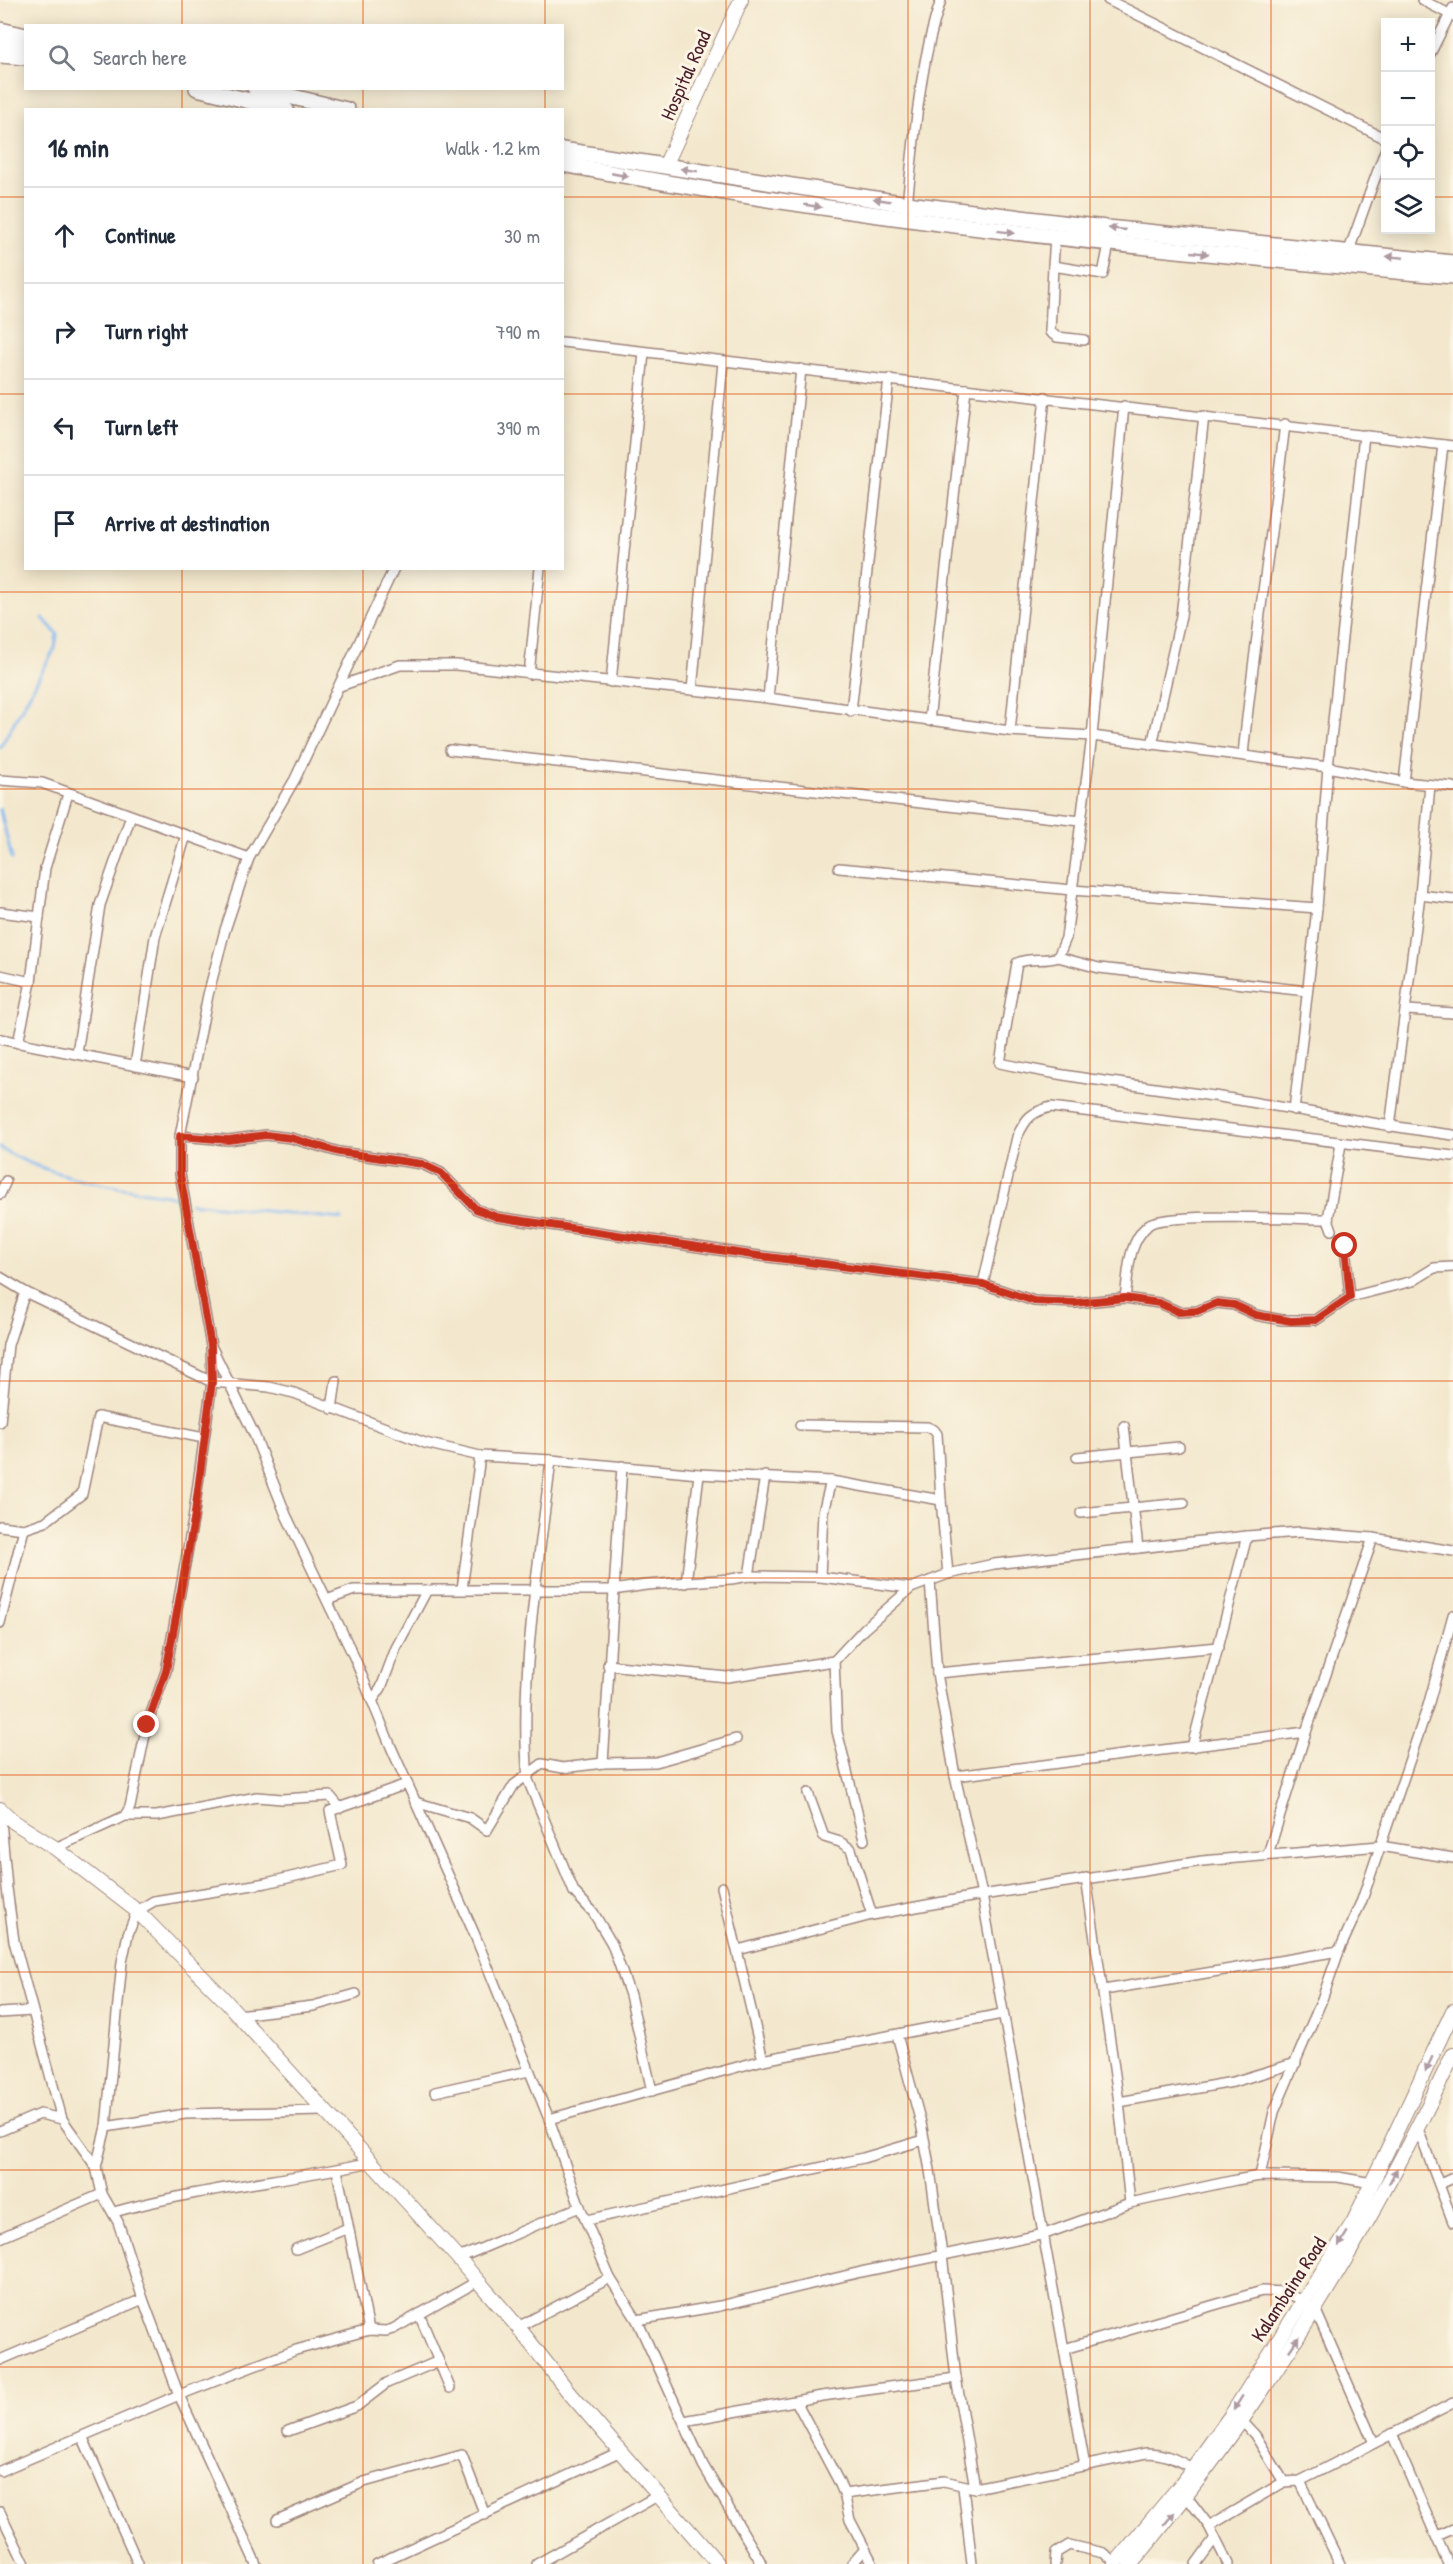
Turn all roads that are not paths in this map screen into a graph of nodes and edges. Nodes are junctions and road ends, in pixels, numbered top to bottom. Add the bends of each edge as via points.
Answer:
1 (741, 0) edge
2 (941, 0) edge
3 (1108, 0) edge
4 (1422, 0) edge
5 (1452, 13) edge
6 (0, 30) edge
7 (24, 36) edge
8 (0, 43) edge
9 (1435, 46) edge
10 (24, 49) edge
11 (0, 55) edge
12 (24, 57) edge
13 (205, 90) edge
14 (263, 90) edge
15 (278, 108) edge
16 (339, 108) edge
17 (1381, 136) edge
18 (564, 150) edge
19 (1381, 162) edge
20 (564, 164) edge
21 (665, 166) junction
22 (907, 204) junction
23 (1055, 238) junction
24 (1109, 244) junction
25 (1348, 253) junction
26 (1453, 263) edge
27 (1053, 266) junction
28 (1453, 276) edge
29 (1084, 340) dead end
30 (564, 342) edge
31 (644, 353) junction
32 (723, 362) junction
33 (801, 369) junction
34 (889, 379) junction
35 (966, 389) junction
36 (1045, 397) junction
37 (1124, 406) junction
38 (1204, 416) junction
39 (1285, 424) junction
40 (1364, 435) junction
41 (1448, 446) edge
42 (393, 570) edge
43 (540, 570) edge
44 (529, 674) junction
45 (611, 682) junction
46 (340, 686) junction
47 (692, 690) junction
48 (768, 698) junction
49 (851, 711) junction
50 (929, 721) junction
51 (1010, 731) junction
52 (1092, 736) junction
53 (1152, 745) junction
54 (450, 750) dead end
55 (1243, 755) junction
56 (1328, 767) junction
57 (0, 780) edge
58 (1404, 782) junction
59 (1431, 784) junction
60 (1453, 786) edge
61 (68, 794) junction
62 (131, 816) junction
63 (1081, 821) junction
64 (186, 835) junction
65 (249, 858) junction
66 (839, 868) dead end
67 (1072, 890) junction
68 (1420, 895) junction
69 (1453, 899) edge
70 (1317, 908) junction
71 (0, 912) edge
72 (39, 917) junction
73 (1058, 957) junction
74 (0, 975) edge
75 (31, 982) junction
76 (1307, 991) junction
77 (1407, 1010) junction
78 (1453, 1013) edge
79 (0, 1039) edge
80 (18, 1043) junction
81 (77, 1053) junction
82 (135, 1066) junction
83 (193, 1077) junction
84 (1294, 1110) junction
85 (1390, 1127) junction
86 (1453, 1135) edge
87 (180, 1136) junction
88 (1341, 1144) junction
89 (1453, 1156) edge
90 (6, 1181) dead end
91 (0, 1194) edge
92 (1328, 1219) junction
93 (1332, 1230) dead end
94 (1345, 1246) dead end
95 (1453, 1267) edge
96 (0, 1277) edge
97 (983, 1284) junction
98 (25, 1292) junction
99 (1350, 1297) junction
100 (1125, 1298) junction
101 (211, 1346) junction
102 (336, 1381) dead end
103 (2, 1382) edge
104 (212, 1382) junction
105 (232, 1384) junction
106 (332, 1409) junction
107 (0, 1422) edge
108 (800, 1425) dead end
109 (1124, 1426) dead end
110 (204, 1438) junction
111 (1179, 1448) dead end
112 (1127, 1453) junction
113 (480, 1456) junction
114 (1077, 1457) dead end
115 (551, 1460) junction
116 (622, 1466) junction
117 (699, 1474) junction
118 (765, 1476) junction
119 (831, 1481) junction
120 (941, 1500) junction
121 (1184, 1503) dead end
122 (1134, 1508) junction
123 (1081, 1513) dead end
124 (0, 1526) edge
125 (24, 1529) junction
126 (1247, 1536) junction
127 (1373, 1538) junction
128 (1138, 1548) junction
129 (1453, 1551) edge
130 (948, 1574) junction
131 (749, 1576) junction
132 (820, 1577) junction
133 (930, 1581) junction
134 (686, 1583) junction
135 (911, 1588) junction
136 (462, 1589) junction
137 (536, 1589) junction
138 (427, 1590) junction
139 (614, 1590) junction
140 (327, 1600) junction
141 (1453, 1615) edge
142 (0, 1623) edge
143 (1219, 1647) junction
144 (834, 1661) junction
145 (608, 1665) junction
146 (937, 1673) junction
147 (372, 1701) junction
148 (1306, 1732) junction
149 (736, 1739) dead end
150 (1192, 1747) junction
151 (603, 1763) junction
152 (527, 1775) junction
153 (955, 1776) junction
154 (407, 1784) junction
155 (808, 1793) dead end
156 (415, 1802) junction
157 (340, 1808) junction
158 (125, 1816) junction
159 (4, 1818) edge
160 (864, 1840) dead end
161 (1380, 1846) junction
162 (55, 1848) junction
163 (1268, 1854) junction
164 (1453, 1858) edge
165 (1086, 1878) junction
166 (722, 1887) dead end
167 (982, 1894) junction
168 (137, 1911) junction
169 (872, 1915) junction
170 (738, 1950) junction
171 (1339, 1951) junction
172 (1104, 1990) junction
173 (356, 1994) dead end
174 (32, 2011) junction
175 (1453, 2011) edge
176 (0, 2013) edge
177 (1002, 2014) junction
178 (238, 2015) junction
179 (897, 2035) junction
180 (1453, 2055) edge
181 (763, 2060) junction
182 (1296, 2063) junction
183 (529, 2072) junction
184 (652, 2091) junction
185 (435, 2092) dead end
186 (1119, 2102) junction
187 (324, 2111) junction
188 (62, 2119) junction
189 (549, 2119) junction
190 (106, 2127) junction
191 (1418, 2129) junction
192 (0, 2130) edge
193 (924, 2140) junction
194 (371, 2162) junction
195 (96, 2167) junction
196 (337, 2170) junction
197 (1260, 2176) junction
198 (1453, 2178) edge
199 (1372, 2183) junction
200 (1440, 2184) junction
201 (102, 2194) junction
202 (1130, 2203) junction
203 (580, 2207) junction
204 (114, 2212) junction
205 (587, 2220) junction
206 (1453, 2222) edge
207 (348, 2228) junction
208 (1045, 2234) junction
209 (0, 2238) edge
210 (296, 2249) dead end
211 (942, 2255) junction
212 (458, 2259) junction
213 (610, 2278) junction
214 (478, 2281) junction
215 (143, 2299) junction
216 (1304, 2301) junction
217 (1316, 2311) junction
218 (419, 2314) junction
219 (637, 2320) junction
220 (518, 2327) junction
221 (369, 2330) junction
222 (1064, 2349) junction
223 (0, 2360) edge
224 (439, 2361) junction
225 (956, 2378) junction
226 (450, 2388) dead end
227 (180, 2395) junction
228 (796, 2401) junction
229 (1453, 2403) edge
230 (684, 2421) junction
231 (1243, 2422) junction
232 (288, 2431) dead end
233 (1392, 2434) junction
234 (83, 2438) junction
235 (1374, 2443) junction
236 (621, 2451) junction
237 (1085, 2466) junction
238 (1192, 2468) junction
239 (0, 2471) edge
240 (1300, 2481) junction
241 (1284, 2482) junction
242 (963, 2487) junction
243 (975, 2488) junction
244 (844, 2494) junction
245 (659, 2495) junction
246 (1187, 2497) junction
247 (0, 2512) edge
248 (485, 2515) junction
249 (277, 2520) dead end
250 (1209, 2526) junction
251 (1453, 2529) edge
252 (1437, 2536) junction
253 (1215, 2538) junction
254 (865, 2549) junction
255 (713, 2563) edge
256 (1116, 2563) edge
257 (25, 2564) edge
258 (138, 2564) edge
259 (256, 2564) edge
260 (377, 2564) edge
261 (537, 2564) edge
262 (762, 2564) edge
263 (852, 2564) edge
264 (873, 2564) edge
265 (972, 2564) edge
266 (1055, 2564) edge
267 (1131, 2564) edge
268 (1196, 2564) edge
269 (1228, 2564) edge
270 (1340, 2564) edge
271 (1448, 2564) edge

1 - 21 main road, Hospital Road
2 - 22 street via 923,72
3 - 17 street
4 - 5 street
5 - 9 street
6 - 7 main road
8 - 10 main road
11 - 12 main road
13 - 15 main road
14 - 16 main road
18 - 21 main road
19 - 25 street
20 -> 23 main road via 662,183
22 -> 21 main road
25 -> 22 main road
23 - 24 main road
23 - 27 street
24 - 27 street via 1103,274
24 -> 28 main road
26 -> 25 main road
27 - 29 street via 1050,332 1057,337
30 - 31 street
31 - 32 street
31 - 45 street
32 - 33 street
32 - 47 street
33 - 34 street
33 - 48 street
34 - 35 street
34 - 49 street
35 - 36 street
35 - 50 street
36 - 37 street
36 - 51 street
37 - 38 street
37 - 52 street
38 - 39 street
38 - 53 street via 1181,616
39 - 40 street
39 - 55 street
40 - 41 street
40 - 56 street
41 - 58 street
42 - 46 street
43 - 44 street
44 - 45 street
44 - 46 street via 456,665 400,665
45 - 47 street
46 - 65 street via 295,779
47 - 48 street
48 - 49 street
49 - 50 street
50 - 51 street
51 - 52 street
52 - 53 street
52 - 63 street
53 - 55 street
54 - 63 street
55 - 56 street
56 - 58 street
56 - 70 street
57 - 61 street via 42,783
58 - 59 street
59 - 60 street
59 - 68 street
61 - 62 street
61 - 72 street via 45,868
62 - 64 street
62 - 81 street via 99,905
63 - 67 street
64 - 65 street
64 - 82 street via 155,937
65 - 83 street via 208,995
66 - 67 street
67 - 70 street
67 - 73 street via 1066,938
68 - 69 street
68 - 77 street
70 - 76 street
71 - 72 street
72 - 75 street
73 - 76 street via 1099,968
73 - 84 street via 1017,963 1000,1063 1049,1074
74 - 75 street
75 - 80 street
76 - 84 street
77 - 78 street
77 - 85 street
79 - 80 street
80 - 81 street
81 - 82 street
82 - 83 street
83 - 87 street
84 - 85 street
85 - 86 street
87 - 97 street via 228,1140 266,1135 339,1152 422,1164 441,1173 476,1209 497,1217
87 - 101 street via 180,1174
88 - 89 street
88 - 92 street
88 - 97 street via 1051,1107 1034,1111 1017,1137
90 - 91 street
92 - 93 street
92 - 100 street via 1198,1218 1149,1224 1132,1246
94 - 99 street
95 - 99 street via 1434,1268 1413,1281
96 - 98 street
97 - 100 street via 1034,1301 1075,1303
98 - 103 street via 8,1345
98 - 104 street
99 - 100 street via 1316,1320 1291,1321 1256,1315 1234,1305 1217,1303 1197,1311 1179,1312 1159,1303
101 - 104 street
101 - 105 street
102 - 106 street
103 - 107 street
104 - 105 street
104 - 110 street
105 - 106 street via 294,1393
105 - 140 street via 286,1515
106 - 113 street via 425,1443
108 - 120 street via 934,1430
109 - 112 street
110 - 125 street via 98,1417 82,1494 45,1522
110 - 158 street via 194,1520 166,1671 147,1725
111 - 112 street
112 - 114 street
112 - 122 street
113 - 115 street
113 - 136 street
115 - 116 street
115 - 137 street
116 - 117 street
116 - 139 street
117 - 118 street
117 - 134 street
118 - 119 street
118 - 131 street
119 - 120 street
119 - 132 street via 823,1512
120 - 130 street
121 - 122 street
122 - 123 street
122 - 128 street
124 - 125 street
125 - 142 street
126 - 127 street via 1300,1532
126 - 128 street
126 - 143 street
127 - 129 street
127 - 148 street
128 - 130 street via 994,1564
130 - 133 street
131 - 132 street
131 - 134 street
132 - 135 street
133 - 135 street
133 - 146 street
134 - 139 street
135 - 144 street
136 - 137 street
136 - 138 street
137 - 139 street
137 - 152 street via 528,1662
138 - 140 street via 354,1590
138 - 147 street
139 - 145 street
140 - 147 street
141 - 161 street via 1428,1706
143 - 146 street
143 - 150 street
144 - 145 street via 727,1677
144 - 160 street via 837,1731
145 - 151 street
146 - 153 street
147 - 154 street
148 - 150 street
148 - 163 street
149 - 151 street via 656,1762
150 - 153 street
151 - 152 street via 563,1768 542,1764
152 - 156 street via 514,1785 487,1830 470,1818
152 - 184 street via 574,1892 593,1912 612,1944 630,1995
153 - 167 street
154 - 156 street
154 - 157 street
155 - 169 street via 824,1837 851,1850
156 - 183 street via 474,1933
157 - 158 street via 330,1796 257,1797 157,1816
157 - 168 street via 330,1811 342,1865 266,1883 154,1901
158 - 162 street
159 - 162 main road
159 - 174 street via 14,1941
161 - 163 street
161 - 164 street
161 - 171 street
162 - 168 main road
163 - 165 street
165 - 167 street
165 - 172 street
166 - 170 street
167 - 169 street
167 - 177 street
168 - 178 main road
168 - 190 street via 122,1962
169 - 170 street
170 - 181 street
171 - 172 street
171 - 182 street
172 - 186 street
173 - 178 street via 313,2006
174 - 176 street
174 - 188 street
175 -> 199 main road, Kalambaina Road
177 - 179 street
177 - 208 street
178 - 187 main road
179 - 181 street
179 - 193 street
180 - 191 main road, Kalambaina Road
181 - 184 street
182 - 186 street via 1233,2082
182 - 197 street via 1274,2112
183 - 185 street
183 - 189 street
184 - 189 street
186 - 202 street
187 - 190 street via 185,2114
187 - 194 main road
188 - 192 street via 40,2114
188 - 195 street
189 - 203 street
190 - 195 street
191 - 200 street
217 -> 191 main road, Kalambaina Road
193 - 205 street via 863,2158
193 - 211 street
194 - 196 street
194 - 212 main road
195 - 201 street
196 - 204 street via 158,2200
196 - 207 street
197 - 199 street via 1338,2177
197 - 202 street
198 - 200 street
199 -> 216 main road, Kalambaina Road via 1354,2221
200 - 206 street
201 - 204 street
201 - 209 street
202 - 208 street
203 - 205 street
203 - 212 street
204 - 215 street
205 - 213 street
207 - 210 street
207 - 221 street
208 - 211 street
208 - 222 street
211 - 219 street via 720,2306
211 - 225 street
212 - 214 main road
213 - 219 street
213 - 220 street
214 - 218 street
214 - 220 main road
215 - 223 street
215 - 227 street
216 - 222 street via 1285,2292 1262,2291
216 -> 238 main road, Kalambaina Road via 1232,2414
231 -> 217 main road, Kalambaina Road
217 - 235 street
218 - 221 street via 386,2331
218 - 224 street
219 - 230 street
220 - 236 main road via 567,2391
221 - 227 street via 296,2350
222 - 237 street
224 - 226 street
224 - 232 street via 387,2384 357,2406
225 - 228 street
225 - 243 street
227 - 234 street
227 - 259 street
228 - 230 street
228 - 244 street
229 - 233 street
230 - 262 street via 703,2465
231 - 241 street
231 - 246 main road, Kalambaina Road
233 - 235 street
233 - 252 street
234 - 239 street
234 - 258 street
235 - 240 street
236 - 245 main road
236 - 248 street
237 - 238 street via 1159,2453
237 - 243 street
238 - 256 main road, Kalambaina Road
240 - 241 street
240 - 270 street
241 - 250 street
242 - 243 street
242 - 244 street via 944,2481
242 - 265 street
244 - 254 street via 850,2520
245 - 255 main road
245 - 261 street
246 - 250 street
267 -> 246 main road, Kalambaina Road
247 - 257 street
248 - 249 street via 462,2455 364,2482
248 - 260 street
250 - 253 street
251 - 252 street
252 - 271 street
253 - 268 street
253 - 269 street
254 - 263 street
254 - 264 street
256 - 266 street via 1104,2553 1069,2545 1056,2553

